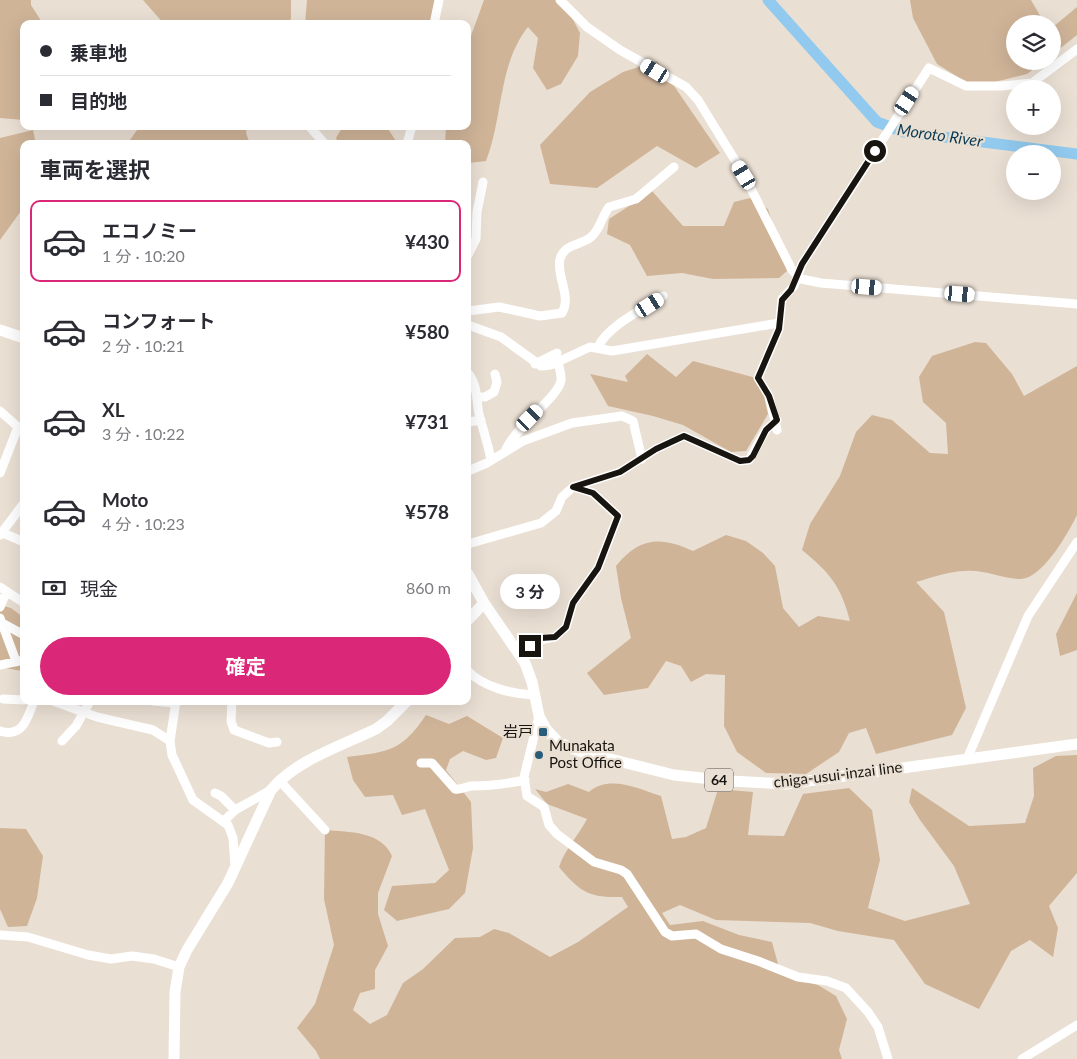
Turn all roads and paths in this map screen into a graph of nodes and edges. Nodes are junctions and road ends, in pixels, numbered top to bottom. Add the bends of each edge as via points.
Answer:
1 (439, 0) edge
2 (560, 0) edge
3 (435, 20) edge
4 (1077, 49) edge
5 (313, 130) edge
6 (321, 140) edge
7 (674, 168) dead end
8 (483, 182) dead end
9 (471, 249) edge
10 (797, 275) junction
11 (663, 296) dead end
12 (1077, 304) edge
13 (471, 311) edge
14 (779, 323) junction
15 (471, 326) edge
16 (0, 330) edge
17 (20, 337) edge
18 (598, 347) junction
19 (558, 357) junction
20 (495, 374) dead end
21 (471, 378) edge
22 (477, 397) junction
23 (0, 411) edge
24 (481, 420) junction
25 (471, 422) edge
26 (20, 426) edge
27 (20, 429) edge
28 (506, 450) junction
29 (642, 459) junction
30 (490, 460) junction
31 (471, 470) edge
32 (0, 473) edge
33 (573, 487) junction
34 (20, 508) edge
35 (1, 534) edge
36 (20, 541) edge
37 (1077, 542) edge
38 (471, 543) edge
39 (471, 579) edge
40 (3, 590) edge
41 (20, 601) edge
42 (484, 603) junction
43 (0, 607) edge
44 (471, 617) edge
45 (1, 621) edge
46 (20, 633) edge
47 (520, 653) junction
48 (20, 660) edge
49 (0, 665) edge
50 (471, 674) edge
51 (534, 695) junction
52 (3, 699) dead end
53 (20, 700) edge
54 (32, 705) edge
55 (65, 705) edge
56 (88, 705) edge
57 (176, 705) edge
58 (232, 705) edge
59 (403, 705) edge
60 (84, 711) junction
61 (539, 716) junction
62 (0, 731) edge
63 (62, 741) dead end
64 (170, 741) junction
65 (277, 742) dead end
66 (1077, 744) edge
67 (967, 759) junction
68 (421, 763) dead end
69 (279, 780) junction
70 (525, 780) junction
71 (271, 790) junction
72 (215, 794) dead end
73 (235, 810) junction
74 (224, 821) junction
75 (325, 830) dead end
76 (235, 869) junction
77 (0, 935) edge
78 (179, 966) junction
79 (1077, 1025) edge
80 (174, 1059) edge
81 (888, 1059) edge
82 (1022, 1059) edge

1 - 3 street
2 - 10 street via 587,27 686,88 698,100 744,175
4 - 10 street via 1032,83 966,86 929,68
5 - 6 street
7 - 13 street via 636,199 609,207 590,238 564,251 560,262 565,305 562,313 540,316 499,307
8 - 9 street via 476,239
10 - 12 street via 820,283
10 - 14 street via 791,290 782,300
11 - 18 street via 624,321
14 - 18 street via 612,352
14 - 29 street via 758,378 769,396 777,425 766,430 753,456 745,461 684,436
15 - 19 street via 501,337 535,364 546,366
16 - 17 main road
18 - 19 street via 590,346
19 - 28 street via 561,377 558,387 517,431
20 - 22 street via 494,392 486,397
21 - 22 street
22 - 24 street
23 - 26 street
24 - 25 street
24 - 30 street
27 - 32 street
28 - 29 street via 533,436 572,423 622,416 633,421
28 - 30 street
29 - 33 street via 620,472
30 - 31 street
33 - 38 street via 562,497 556,511 542,523
33 - 47 street via 593,493 618,516 598,568 573,603 566,627 555,637 536,640
34 - 35 street
35 - 36 street
37 - 67 street via 1028,616
39 - 42 main road, chiga-usui-inzai line / 64
40 - 41 street
40 - 43 street
42 - 44 main road
42 - 47 main road, chiga-usui-inzai line / 64
45 - 46 street
45 - 48 street
47 - 51 main road, chiga-usui-inzai line / 64
48 - 49 street
50 - 51 street via 477,681
51 - 61 main road, chiga-usui-inzai line / 64
52 - 53 street
54 - 62 street via 18,731
55 - 60 street
56 - 60 street
57 - 64 street
58 - 65 street via 234,730 269,743
59 - 69 main road via 376,729
60 - 63 street
60 - 64 street via 153,730
61 - 67 main road, chiga-usui-inzai line / 64 via 552,738 578,751 674,775 730,782 786,784
61 - 70 street
64 - 74 street via 172,755 193,800
66 - 67 main road, chiga-usui-inzai line / 64
68 - 70 street via 432,763 455,789
69 - 71 main road
69 - 75 street
70 - 81 street via 527,796 544,807 552,829 594,862 627,874 665,932 672,936 696,934 721,949 798,977 827,981 846,988 878,1027
71 - 73 street
71 - 76 main road
72 - 73 street via 222,796
73 - 74 street
74 - 76 street via 233,838
76 - 78 main road
77 - 78 street via 28,937 88,955 132,956
78 - 80 main road via 175,992
79 - 82 street

